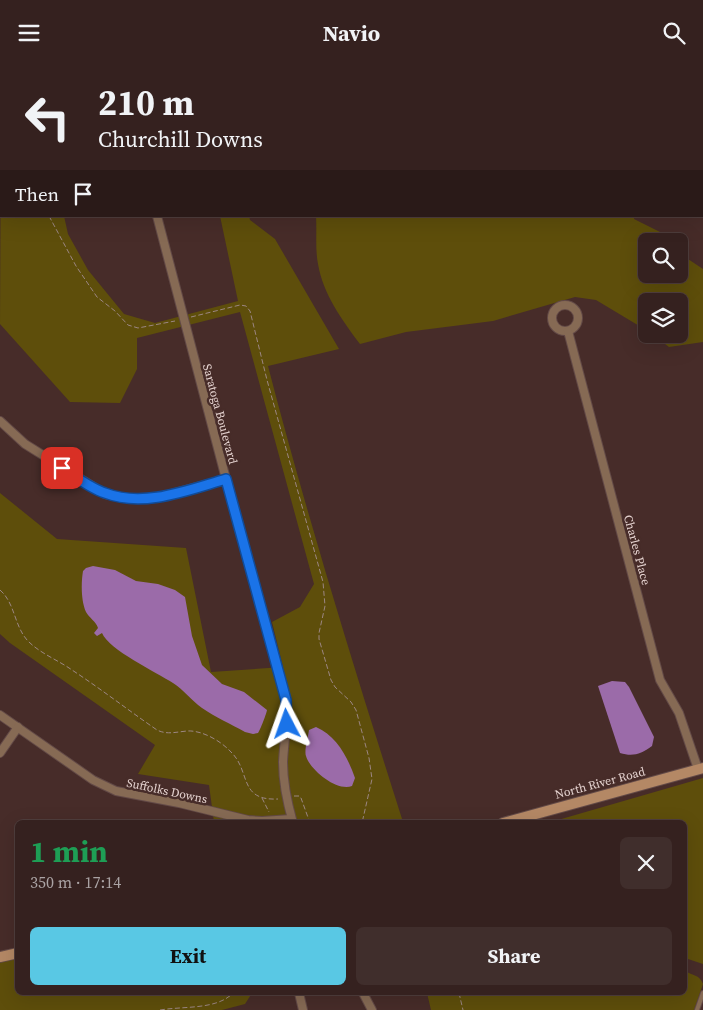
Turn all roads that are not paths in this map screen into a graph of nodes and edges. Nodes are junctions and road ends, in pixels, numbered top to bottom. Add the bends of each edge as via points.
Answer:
1 (157, 217) edge
2 (568, 331) dead end
3 (0, 421) edge
4 (226, 479) junction
5 (0, 715) edge
6 (18, 727) junction
7 (0, 753) edge
8 (701, 769) edge
9 (244, 820) edge
10 (292, 820) edge
11 (514, 820) edge
12 (15, 954) edge
13 (0, 957) edge
14 (703, 993) edge
15 (299, 995) edge
16 (364, 995) edge
17 (303, 1010) edge
18 (372, 1010) edge
19 (697, 1010) edge

1 - 4 street, Saratoga Boulevard
2 - 8 street, Charles Place via 660,680 679,713
3 - 4 street via 24,444 105,493 126,498 156,498
4 - 10 street, Saratoga Boulevard via 286,700 283,760 286,798
5 - 6 street, Suffolks Downs
6 - 7 street
6 - 9 street, Suffolks Downs via 93,780 116,791
8 - 11 street, North River Road
12 - 13 street
14 - 19 lane
15 - 17 street
16 - 18 street

